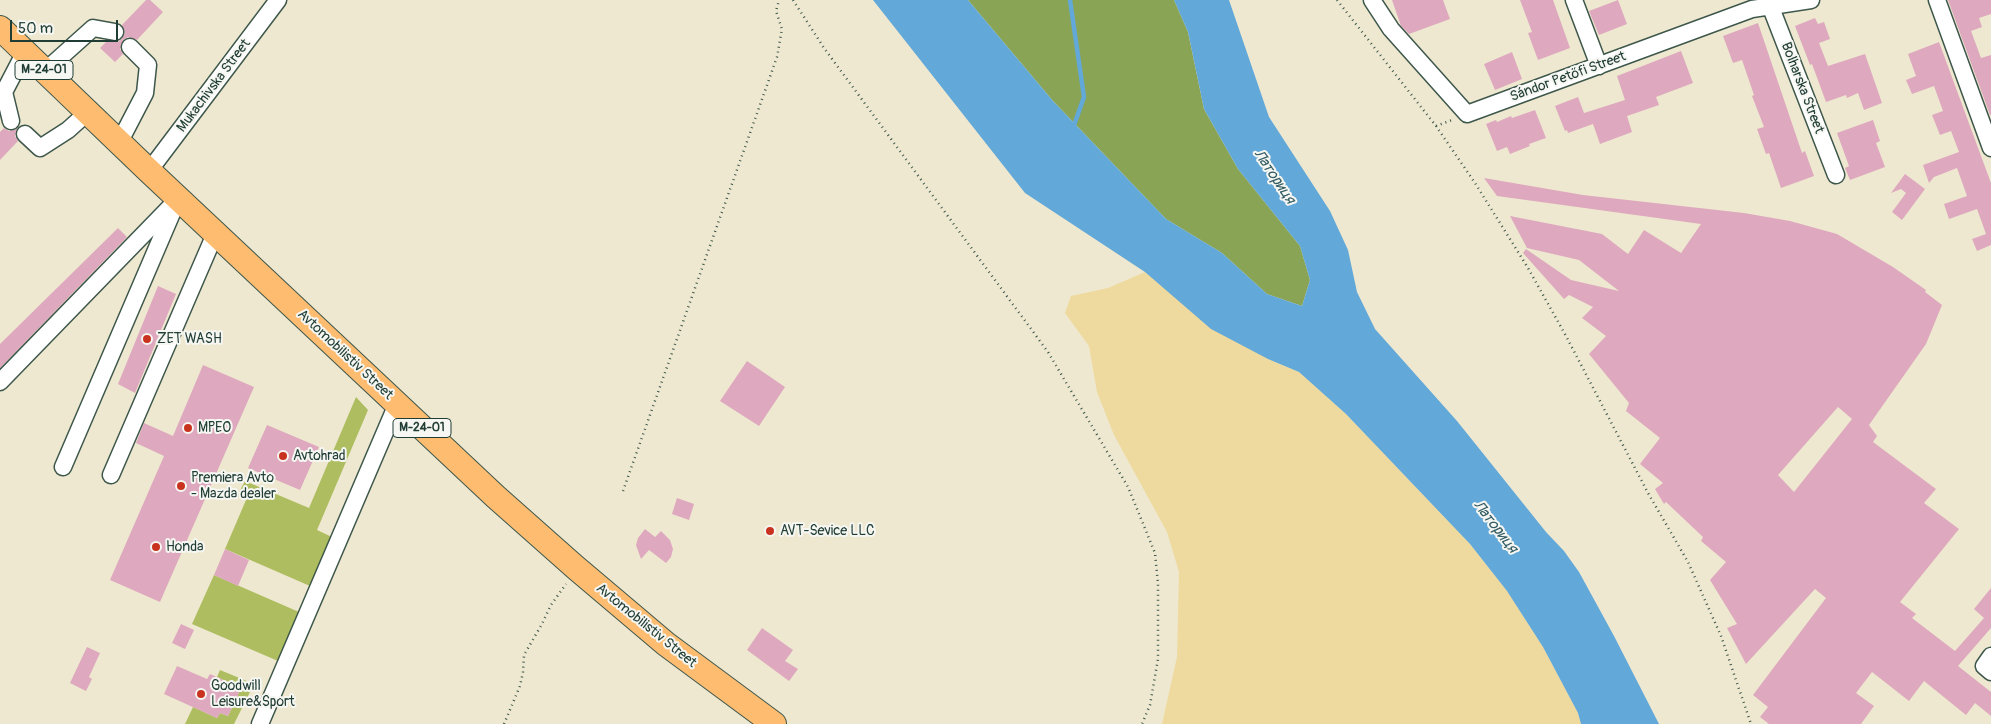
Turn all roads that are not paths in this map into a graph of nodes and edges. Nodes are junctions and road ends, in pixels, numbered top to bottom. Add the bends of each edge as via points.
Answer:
1 (278, 0) edge
2 (1372, 0) edge
3 (1574, 0) edge
4 (1811, 0) edge
5 (1937, 0) edge
6 (1769, 3) edge
7 (0, 28) edge
8 (115, 32) dead end
9 (130, 47) dead end
10 (25, 52) junction
11 (1599, 66) junction
12 (45, 71) junction
13 (88, 112) junction
14 (11, 121) dead end
15 (25, 134) dead end
16 (119, 142) junction
17 (1991, 148) edge
18 (149, 171) junction
19 (1836, 175) dead end
20 (178, 199) junction
21 (215, 234) junction
22 (0, 382) edge
23 (397, 404) junction
24 (63, 467) dead end
25 (111, 475) dead end
26 (1991, 656) edge
27 (1991, 672) edge
28 (260, 724) edge
29 (774, 724) edge

1 - 18 street, Mukachivska Street
2 - 11 street, Sándor Petőfi Street via 1391,29 1467,114
3 - 11 street
4 - 6 street, Sándor Petőfi Street
5 - 17 street
6 - 11 street, Sándor Petőfi Street
6 - 19 street, Bolharska Street
7 - 10 highway, Avtomobilistiv Street / М-24-01
8 - 12 street via 93,28
9 - 16 street via 148,66 145,93
10 - 12 highway, Avtomobilistiv Street / М-24-01
10 - 14 street via 4,92
12 - 13 highway, Avtomobilistiv Street / М-24-01
13 - 15 street via 40,148
13 - 16 highway, Avtomobilistiv Street / М-24-01
16 - 18 highway, Avtomobilistiv Street / М-24-01
18 - 20 highway, Avtomobilistiv Street / М-24-01
20 - 21 highway, Avtomobilistiv Street / М-24-01
20 - 22 street
20 - 24 street
21 - 23 highway, Avtomobilistiv Street / М-24-01
21 - 25 street
23 - 28 street
23 - 29 highway, Avtomobilistiv Street / М-24-01 via 575,567 666,644
26 - 27 street via 1984,666

